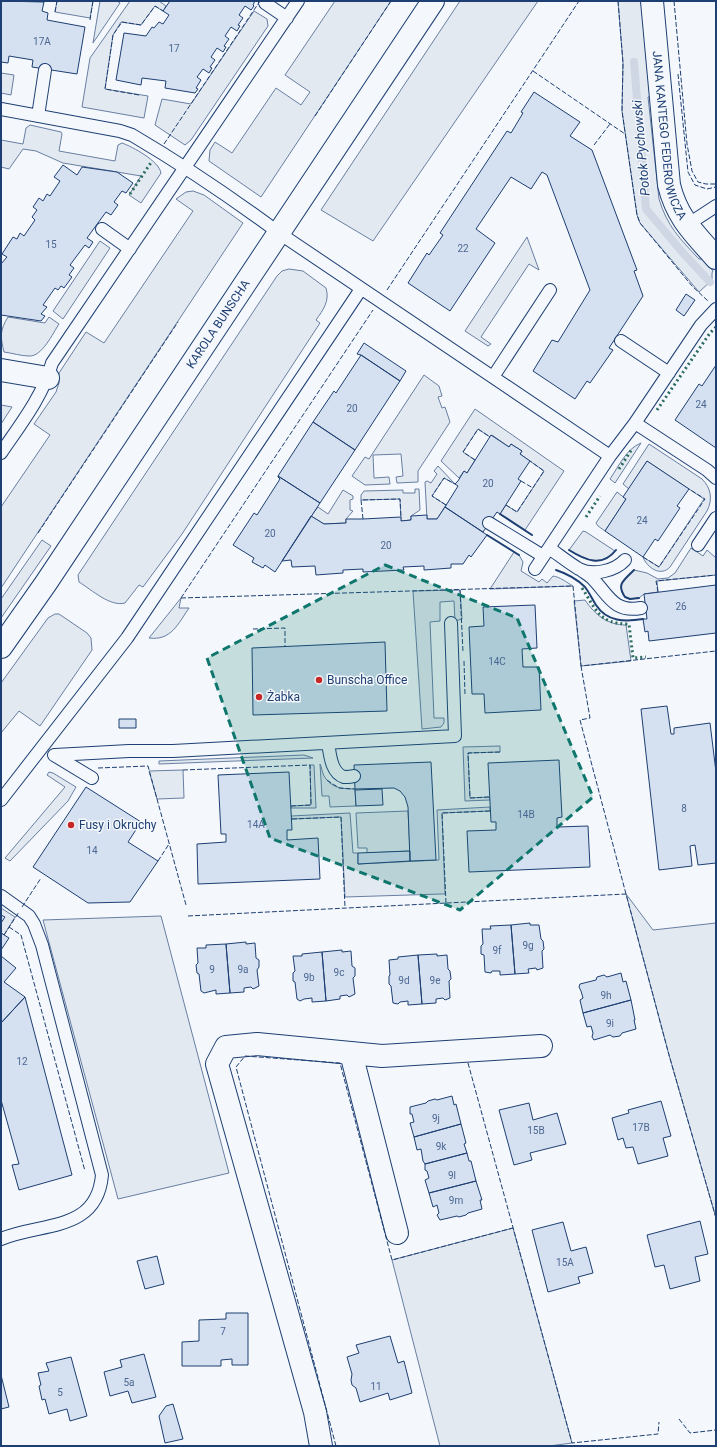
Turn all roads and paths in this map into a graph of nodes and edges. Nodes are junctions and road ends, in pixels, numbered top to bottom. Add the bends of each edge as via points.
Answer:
1 (298, 1) edge
2 (433, 1) edge
3 (652, 1) edge
4 (265, 3) dead end
5 (287, 18) junction
6 (45, 70) dead end
7 (1, 109) edge
8 (38, 116) junction
9 (185, 168) junction
10 (716, 206) edge
11 (687, 225) junction
12 (102, 229) dead end
13 (279, 234) junction
14 (130, 248) junction
15 (716, 258) edge
16 (361, 289) junction
17 (550, 290) dead end
18 (716, 308) edge
19 (621, 341) dead end
20 (1, 370) edge
21 (668, 373) junction
22 (493, 377) junction
23 (48, 378) junction
24 (635, 423) junction
25 (1, 453) edge
26 (610, 456) junction
27 (716, 478) edge
28 (716, 518) edge
29 (489, 523) dead end
30 (698, 545) dead end
31 (546, 552) junction
32 (625, 560) dead end
33 (535, 569) dead end
34 (580, 570) junction
35 (640, 608) dead end
36 (451, 623) dead end
37 (1, 646) edge
38 (328, 743) junction
39 (41, 747) junction
40 (55, 755) junction
41 (354, 776) dead end
42 (92, 778) dead end
43 (1, 800) edge
44 (1, 896) edge
45 (541, 1046) dead end
46 (351, 1053) junction
47 (397, 1233) dead end
48 (1, 1239) edge
49 (321, 1446) edge

1 - 5 lane
2 - 13 street, KAROLA BUNSCHA
3 - 11 street, JANA KANTEGO FEDEROWICZA via 669,184 675,205
4 - 5 lane
5 - 9 lane
6 - 8 lane
7 - 8 lane
8 - 9 lane via 126,133
9 - 13 lane
9 - 14 lane
10 - 11 lane
11 - 15 street, JANA KANTEGO FEDEROWICZA
12 - 14 lane
13 - 16 lane
13 - 37 street, KAROLA BUNSCHA via 46,583
14 - 23 lane via 52,363
16 - 22 lane
16 - 39 lane via 127,638
17 - 22 lane
18 - 21 lane
19 - 21 lane
20 - 23 street
21 - 24 lane
22 - 26 lane
23 - 25 lane
24 - 26 lane
24 - 27 lane
26 - 31 lane
28 - 30 lane
29 - 31 lane
31 - 33 lane
31 - 34 lane
32 - 34 lane via 618,566 606,570
34 - 35 lane via 592,578 619,606 628,609
36 - 38 lane via 455,736
38 - 40 lane
38 - 41 lane via 331,760 337,773 344,777
39 - 40 lane
39 - 43 lane
40 - 42 lane
44 - 48 lane via 29,916 42,945 102,1175 98,1193 82,1214 67,1222
45 - 46 street via 382,1056
46 - 47 street
46 - 49 street via 257,1044 226,1047 217,1064 315,1412

